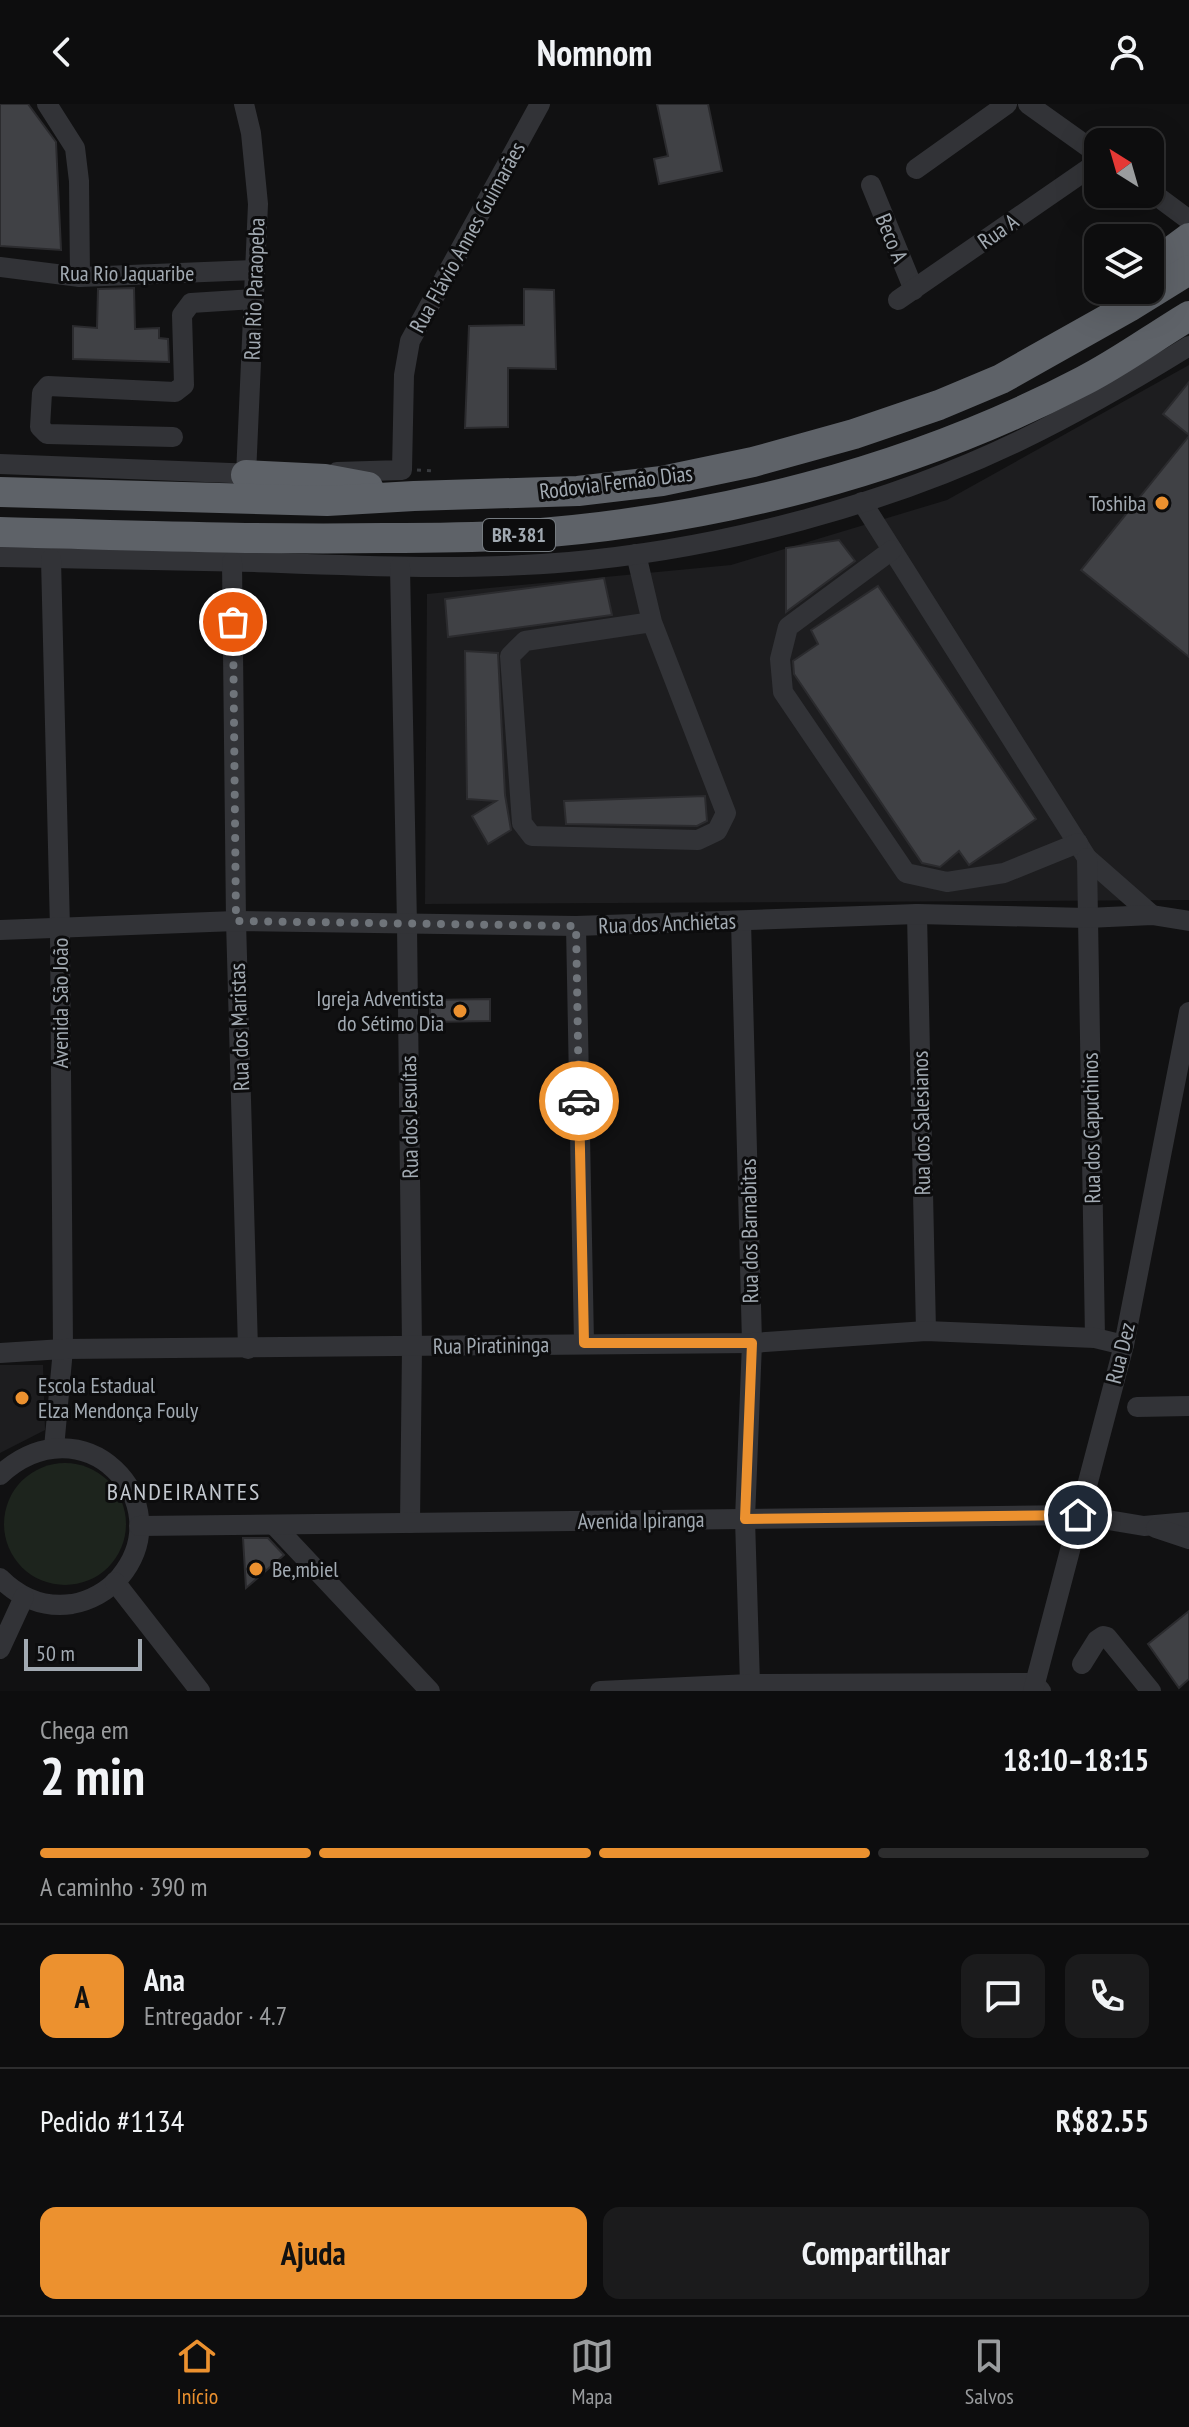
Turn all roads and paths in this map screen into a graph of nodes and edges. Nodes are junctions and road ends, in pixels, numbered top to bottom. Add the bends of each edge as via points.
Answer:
1 (47, 104) edge
2 (244, 104) edge
3 (540, 104) edge
4 (1007, 104) edge
5 (1028, 104) edge
6 (1084, 144) edge
7 (916, 169) dead end
8 (1084, 172) edge
9 (871, 185) dead end
10 (1164, 201) edge
11 (1189, 220) edge
12 (1189, 238) edge
13 (1164, 257) edge
14 (0, 267) edge
15 (254, 270) junction
16 (1189, 270) edge
17 (80, 277) junction
18 (906, 295) joint
19 (254, 299) junction
20 (1100, 304) edge
21 (1189, 316) edge
22 (1189, 346) edge
23 (1001, 379) junction
24 (173, 437) dead end
25 (0, 464) edge
26 (246, 475) junction
27 (408, 483) junction
28 (0, 492) edge
29 (862, 502) junction
30 (0, 532) edge
31 (892, 550) junction
32 (636, 554) junction
33 (0, 557) edge
34 (51, 559) junction
35 (232, 562) junction
36 (400, 567) junction
37 (652, 622) junction
38 (1083, 851) junction
39 (917, 914) junction
40 (1152, 915) junction
41 (1087, 918) junction
42 (236, 921) junction
43 (741, 921) junction
44 (1189, 921) edge
45 (407, 925) junction
46 (576, 926) junction
47 (60, 929) junction
48 (0, 930) edge
49 (1189, 1012) edge
50 (926, 1331) junction
51 (1095, 1338) junction
52 (584, 1343) junction
53 (752, 1343) junction
54 (1124, 1345) junction
55 (412, 1346) junction
56 (63, 1349) junction
57 (248, 1349) junction
58 (0, 1353) edge
59 (1189, 1406) edge
60 (1137, 1407) dead end
61 (54, 1448) junction
62 (0, 1475) edge
63 (1078, 1515) junction
64 (745, 1519) junction
65 (1189, 1522) edge
66 (410, 1523) junction
67 (274, 1525) junction
68 (139, 1526) junction
69 (1144, 1526) junction
70 (1189, 1539) edge
71 (0, 1578) edge
72 (115, 1582) junction
73 (24, 1597) junction
74 (0, 1649) edge
75 (1082, 1664) dead end
76 (750, 1684) junction
77 (191, 1686) edge
78 (1036, 1688) edge
79 (430, 1691) edge
80 (600, 1691) edge
81 (1151, 1691) edge

1 - 17 street via 75,148
2 - 15 street, Rua Rio Paraopeba via 258,204
3 - 27 street, Rua Flávio Annes Guimarães via 410,341 404,375
4 - 7 street
5 - 6 street
8 - 18 street, Rua A
9 - 18 street, Beco A
10 - 11 street
12 - 13 highway
14 - 17 street, Rua Rio Jaquaribe
15 - 17 street, Rua Rio Jaquaribe
15 - 19 street, Rua Rio Paraopeba
16 - 23 highway, Rodovia Fernão Dias / BR-381
19 - 24 street via 191,303 182,315 184,385 175,392 48,386 42,393 40,427 47,434
19 - 26 street, Rua Rio Paraopeba
20 - 23 highway
21 - 30 highway, Rodovia Fernão Dias / BR-381 via 1085,380 953,439 865,470 667,518 576,530 450,537
22 - 29 street, BR-381 via 1020,440
23 - 27 highway, Rodovia Fernão Dias / BR-381 via 854,434 662,481 578,491
25 - 26 street, BR-381
26 - 27 highway, BR-381
27 - 28 highway, Rodovia Fernão Dias / BR-381 via 327,501
29 - 31 street
29 - 32 street, BR-381 via 711,541
31 - 38 street
31 - 38 street via 788,627 780,659 783,692 906,873 947,882
32 - 36 street, BR-381 via 568,562
32 - 37 street
33 - 34 street, BR-381
34 - 35 street, BR-381
34 - 47 street, Avenida São João
35 - 36 street, BR-381
35 - 42 street, Rua dos Maristas
36 - 45 street, Rua dos Jesuítas
37 - 37 street via 726,813 717,831 698,840 532,836 522,823 510,656 525,641
38 - 40 street
38 - 41 street, Rua dos Capuchinos
39 - 41 street, Rua dos Anchietas
39 - 43 street, Rua dos Anchietas
39 - 50 street, Rua dos Salesianos
40 - 41 street, Rua dos Anchietas
40 - 44 street, Rua dos Anchietas
41 - 51 street, Rua dos Capuchinos
42 - 45 street, Rua dos Anchietas
42 - 47 street, Rua dos Anchietas
42 - 57 street, Rua dos Maristas
43 - 46 street, Rua dos Anchietas
43 - 53 street, Rua dos Barnabitas
45 - 46 street, Rua dos Anchietas
45 - 55 street, Rua dos Jesuítas
46 - 52 street
47 - 48 street, Rua dos Anchietas
47 - 56 street, Avenida São João
49 - 54 street, Rua Dez
50 - 51 street, Rua Piratininga
50 - 53 street, Rua Piratininga
51 - 54 street, Rua Piratininga
52 - 53 street, Rua Piratininga
52 - 55 street, Rua Piratininga
53 - 64 street, Rua dos Barnabitas
54 - 63 street, Rua Dez
55 - 57 street, Rua Piratininga
55 - 66 street, Rua dos Jesuítas
56 - 57 street, Rua Piratininga
56 - 58 street, Rua Piratininga
56 - 61 street, Avenida São João
59 - 60 street
61 - 62 street via 24,1456
61 - 68 street via 72,1448 106,1462 131,1490
63 - 64 street, Avenida Ipiranga
63 - 69 street, Avenida Ipiranga
63 - 78 street, Rua Dez
64 - 66 street, Avenida Ipiranga
64 - 76 street, Rua dos Barnabitas
65 - 69 street, Avenida Ipiranga
66 - 67 street, Avenida Ipiranga
67 - 68 street, Avenida Ipiranga
67 - 79 street
68 - 72 street via 133,1557
69 - 70 street
71 - 73 street
72 - 73 street via 82,1602 43,1604
72 - 77 street
73 - 74 street
75 - 81 street via 1097,1640 1107,1637
76 - 78 street
76 - 80 street

